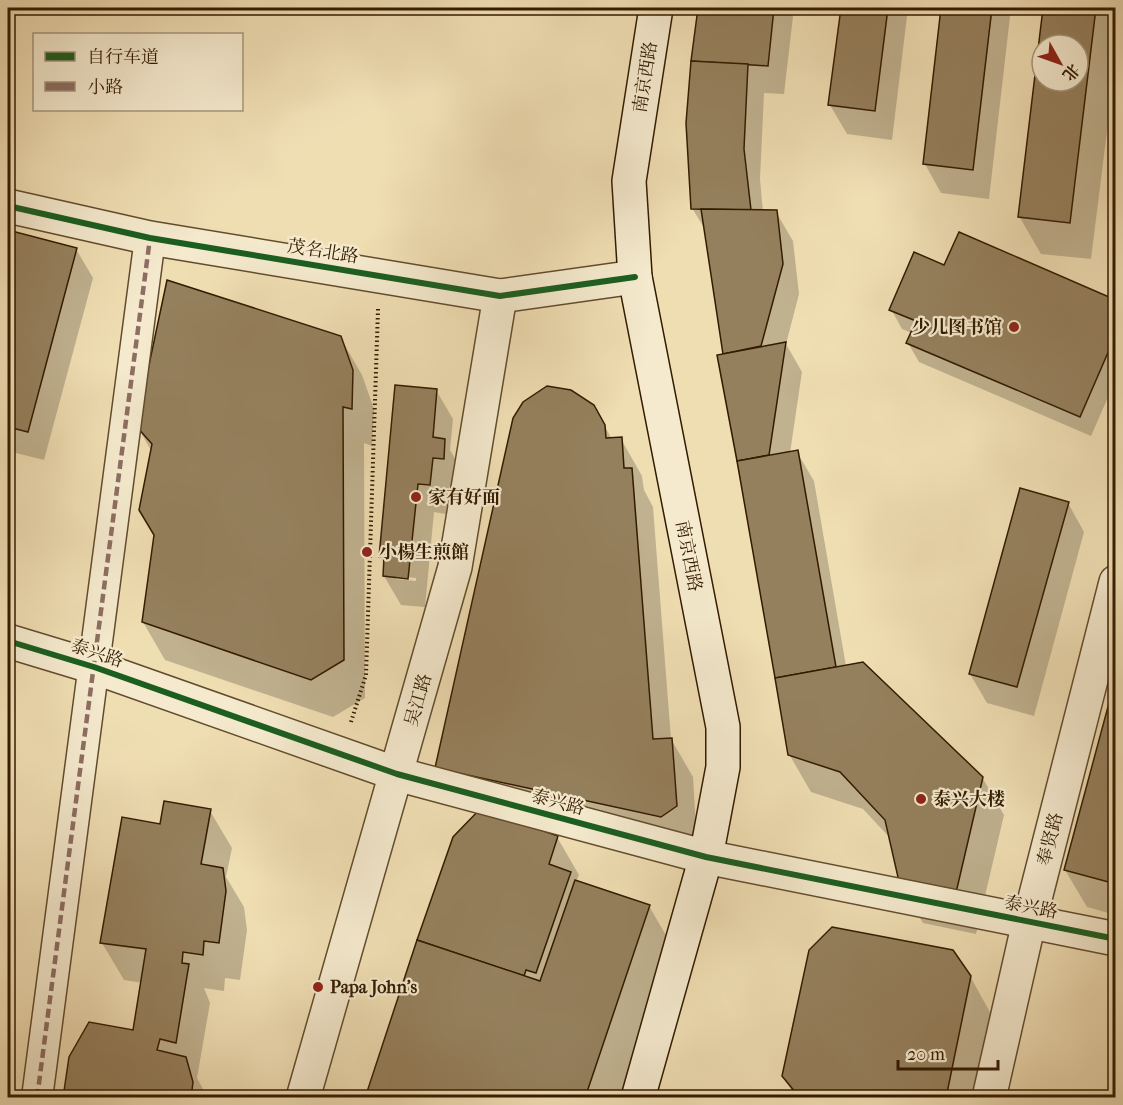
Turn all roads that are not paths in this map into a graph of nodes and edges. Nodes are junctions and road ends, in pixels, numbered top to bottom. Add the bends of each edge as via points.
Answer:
1 (656, 8) edge
2 (8, 206) edge
3 (150, 238) junction
4 (635, 277) junction
5 (500, 296) junction
6 (1116, 582) edge
7 (8, 641) edge
8 (94, 667) junction
9 (397, 774) junction
10 (706, 857) junction
11 (1029, 922) junction
12 (1116, 939) edge
13 (37, 1098) edge
14 (303, 1098) edge
15 (638, 1098) edge
16 (989, 1098) edge

1 - 4 street, 南京西路 via 629,181
2 - 3 street, 茂名北路
3 - 5 street, 茂名北路
3 - 8 street
4 - 5 street, 茂名北路
4 - 10 street, 南京西路 via 723,727 723,767
5 - 9 street, 吴江路 via 455,567
6 - 11 street, 奉贤路
7 - 8 street, 泰兴路
8 - 9 street, 泰兴路
8 - 13 street
9 - 10 street, 泰兴路
9 - 14 street, 吴江路
10 - 11 street, 泰兴路
10 - 15 street, 南京西路
11 - 12 street, 泰兴路
11 - 16 street, 奉贤路

